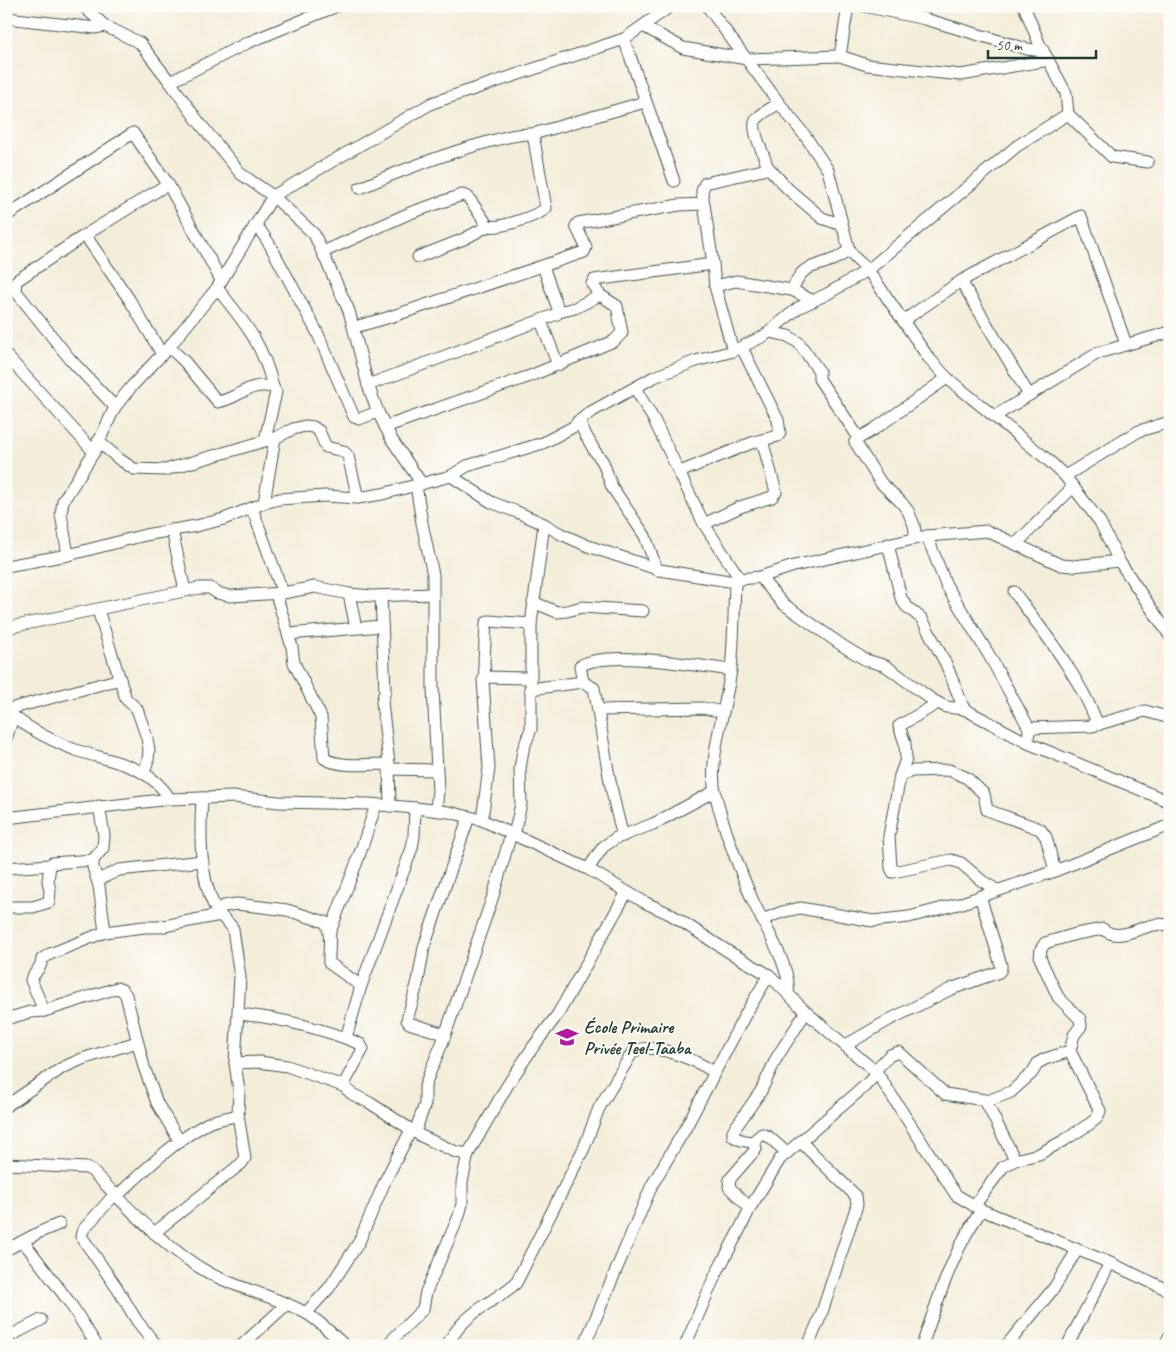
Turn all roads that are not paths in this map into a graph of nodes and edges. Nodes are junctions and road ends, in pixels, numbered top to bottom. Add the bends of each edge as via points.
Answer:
1 (83, 6) edge
2 (338, 6) edge
3 (671, 6) edge
4 (707, 6) edge
5 (848, 6) edge
6 (864, 6) edge
7 (1024, 6) edge
8 (6, 18) edge
9 (105, 26) junction
10 (643, 26) junction
11 (624, 39) junction
12 (1046, 55) junction
13 (840, 56) junction
14 (747, 59) junction
15 (170, 82) junction
16 (645, 102) junction
17 (779, 103) junction
18 (1068, 114) junction
19 (534, 134) junction
20 (1148, 162) dead end
21 (767, 166) junction
22 (674, 181) dead end
23 (168, 184) junction
24 (360, 188) dead end
25 (273, 196) junction
26 (703, 204) junction
27 (6, 216) edge
28 (256, 224) junction
29 (842, 225) junction
30 (488, 226) junction
31 (84, 235) junction
32 (850, 250) junction
33 (323, 252) junction
34 (418, 257) dead end
35 (713, 264) junction
36 (543, 266) junction
37 (868, 270) junction
38 (961, 281) junction
39 (219, 284) junction
40 (715, 286) junction
41 (792, 290) junction
42 (600, 295) junction
43 (813, 301) junction
44 (559, 312) junction
45 (541, 321) junction
46 (903, 322) junction
47 (355, 327) junction
48 (770, 332) junction
49 (1170, 332) edge
50 (1126, 344) junction
51 (166, 350) junction
52 (738, 350) junction
53 (6, 355) edge
54 (558, 365) junction
55 (947, 378) junction
56 (368, 385) junction
57 (273, 387) junction
58 (635, 388) junction
59 (1029, 395) junction
60 (115, 407) junction
61 (378, 412) junction
62 (995, 416) junction
63 (578, 421) junction
64 (1170, 422) edge
65 (385, 427) junction
66 (859, 438) junction
67 (270, 439) junction
68 (762, 440) junction
69 (96, 447) junction
70 (680, 472) junction
71 (451, 476) junction
72 (1065, 476) junction
73 (419, 484) junction
74 (1073, 486) junction
75 (358, 498) junction
76 (264, 503) junction
77 (252, 508) junction
78 (544, 524) junction
79 (704, 524) junction
80 (172, 530) junction
81 (922, 537) junction
82 (888, 544) junction
83 (1016, 544) junction
84 (68, 554) junction
85 (1120, 561) junction
86 (6, 566) edge
87 (657, 570) junction
88 (760, 577) junction
89 (737, 581) junction
90 (185, 591) junction
91 (1014, 592) dead end
92 (279, 594) junction
93 (349, 594) junction
94 (433, 594) junction
95 (381, 596) junction
96 (533, 602) junction
97 (98, 610) junction
98 (643, 611) dead end
99 (531, 624) junction
100 (382, 626) junction
101 (6, 628) edge
102 (356, 628) junction
103 (288, 634) junction
104 (1170, 636) edge
105 (731, 670) junction
106 (485, 677) junction
107 (120, 678) junction
108 (583, 682) junction
109 (530, 683) junction
110 (938, 703) junction
111 (964, 709) junction
112 (598, 710) junction
113 (9, 712) edge
114 (723, 712) junction
115 (1170, 718) edge
116 (1098, 725) junction
117 (1029, 728) junction
118 (6, 739) edge
119 (1028, 743) junction
120 (389, 766) junction
121 (436, 770) junction
122 (144, 773) junction
123 (900, 776) junction
124 (715, 790) junction
125 (202, 798) junction
126 (170, 799) junction
127 (1170, 802) edge
128 (376, 805) junction
129 (99, 806) junction
130 (390, 806) junction
131 (415, 808) junction
132 (436, 810) junction
133 (469, 817) junction
134 (6, 818) edge
135 (482, 820) junction
136 (1170, 825) edge
137 (512, 835) junction
138 (623, 836) junction
139 (94, 860) junction
140 (203, 861) junction
141 (50, 865) junction
142 (6, 868) edge
143 (588, 869) junction
144 (1055, 871) junction
145 (98, 880) junction
146 (998, 890) junction
147 (627, 892) junction
148 (980, 896) junction
149 (6, 907) edge
150 (218, 913) junction
151 (762, 920) junction
152 (1170, 926) edge
153 (105, 932) junction
154 (330, 932) junction
155 (769, 975) junction
156 (361, 986) junction
157 (788, 994) junction
158 (44, 1012) junction
159 (806, 1012) junction
160 (238, 1014) junction
161 (6, 1019) edge
162 (444, 1034) junction
163 (346, 1038) junction
164 (137, 1042) junction
165 (846, 1045) junction
166 (1070, 1051) junction
167 (235, 1063) junction
168 (876, 1071) junction
169 (714, 1072) junction
170 (343, 1086) junction
171 (986, 1102) junction
172 (6, 1106) edge
173 (238, 1115) junction
174 (413, 1131) junction
175 (180, 1142) junction
176 (752, 1142) junction
177 (801, 1142) junction
178 (787, 1153) junction
179 (468, 1154) junction
180 (1014, 1160) junction
181 (6, 1164) edge
182 (116, 1195) junction
183 (750, 1208) junction
184 (978, 1208) junction
185 (59, 1224) dead end
186 (154, 1233) junction
187 (23, 1241) junction
188 (6, 1250) edge
189 (1077, 1250) junction
190 (1110, 1263) junction
191 (1170, 1291) edge
192 (286, 1304) junction
193 (306, 1313) junction
194 (41, 1320) dead end
195 (1170, 1335) edge
196 (6, 1338) edge
197 (97, 1346) edge
198 (157, 1346) edge
199 (241, 1346) edge
200 (345, 1346) edge
201 (386, 1346) edge
202 (446, 1346) edge
203 (584, 1346) edge
204 (685, 1346) edge
205 (808, 1346) edge
206 (922, 1346) edge
207 (1006, 1346) edge
208 (1067, 1346) edge
209 (1164, 1346) edge

1 - 9 street
2 - 15 street via 247,43
3 - 10 street
4 - 14 street
5 - 13 street
6 - 12 street
7 - 12 street
8 - 9 street via 93,28
9 - 15 street via 140,43
10 - 11 street
10 - 14 street via 683,48
11 - 16 street
11 - 25 street via 432,103
12 - 13 street via 961,76 867,66
12 - 18 street via 1066,93
13 - 14 street
14 - 17 street
15 - 25 street via 241,174
16 - 19 street
16 - 22 street
17 - 21 street via 756,119 754,124
17 - 29 street via 828,170
18 - 20 street via 1112,157
18 - 37 street via 1017,146
19 - 24 street via 522,133 464,148
19 - 30 street via 546,208 510,223
21 - 26 street via 763,170 706,183 702,191
21 - 29 street via 822,218
23 - 27 street via 134,133
23 - 31 street
23 - 39 street
25 - 28 street
25 - 33 street via 314,234
26 - 35 street
26 - 36 street via 679,205 578,223 576,226 586,250
28 - 39 street
28 - 61 street via 317,332 354,417 358,419
29 - 32 street
30 - 33 street via 468,197 462,194
30 - 34 street
31 - 51 street
31 - 60 street via 16,282 15,290 70,359
32 - 37 street
32 - 41 street via 805,269
33 - 47 street
35 - 40 street
35 - 42 street via 594,280 592,284
36 - 44 street
36 - 47 street
37 - 43 street
37 - 46 street
38 - 46 street
38 - 50 street via 1081,216
38 - 59 street
39 - 51 street
39 - 57 street via 251,330
40 - 41 street via 736,281
40 - 52 street
41 - 43 street
42 - 44 street
42 - 54 street via 616,304 622,333 614,341
43 - 48 street via 798,308
44 - 45 street
45 - 54 street
45 - 56 street
46 - 55 street
47 - 56 street
48 - 52 street
48 - 66 street via 799,342 819,371 819,379
49 - 50 street
50 - 59 street via 1098,353
51 - 57 street via 184,361 218,402 253,386
51 - 60 street
52 - 58 street via 668,370
52 - 68 street via 778,420 778,436
53 - 69 street
54 - 65 street
55 - 62 street
55 - 66 street
56 - 61 street
57 - 67 street via 276,392
58 - 63 street
58 - 70 street
59 - 62 street
60 - 69 street
61 - 65 street
62 - 72 street
63 - 71 street via 543,443 467,466
63 - 87 street via 602,462 612,487 645,536
64 - 72 street via 1139,431
65 - 73 street
66 - 81 street via 855,442 881,483 908,511
67 - 69 street via 166,470 134,469
67 - 75 street via 305,426 319,431 326,447 343,451 348,456
67 - 76 street
68 - 70 street
68 - 79 street via 776,494
69 - 84 street via 61,508
70 - 79 street
71 - 73 street
71 - 78 street via 490,502
72 - 74 street
73 - 75 street
73 - 94 street
74 - 83 street
74 - 85 street via 1100,522
75 - 76 street via 291,497
76 - 77 street
77 - 80 street via 224,519
77 - 92 street
78 - 87 street via 588,546
78 - 96 street
79 - 89 street
80 - 84 street
80 - 90 street
81 - 82 street
81 - 83 street via 986,530
81 - 117 street via 946,585
82 - 88 street
82 - 111 street via 901,598 922,619
83 - 85 street via 1061,565
84 - 86 street
85 - 104 street
87 - 89 street
88 - 89 street
88 - 110 street via 782,603 842,646 866,660 886,666
89 - 105 street
90 - 92 street via 210,588 230,596
90 - 97 street
91 - 116 street via 1080,685
92 - 93 street via 315,587
92 - 103 street
93 - 95 street
93 - 102 street
94 - 95 street
94 - 121 street
95 - 100 street
96 - 98 street via 557,612 582,607
96 - 99 street
97 - 101 street
97 - 107 street
99 - 106 street via 486,623
99 - 109 street
100 - 102 street
100 - 120 street via 382,702
102 - 103 street
103 - 120 street via 294,662 321,718 324,758 351,765
105 - 108 street via 659,661 594,660 580,666
105 - 114 street
106 - 109 street
106 - 135 street via 482,683 489,768
107 - 113 street
107 - 122 street via 126,699 137,709 147,738 148,760
108 - 109 street
108 - 112 street via 594,688
109 - 137 street via 531,729 523,750 521,804
110 - 111 street
110 - 123 street via 899,726 907,750
111 - 119 street
112 - 114 street via 703,708
112 - 138 street
113 - 118 street
113 - 122 street via 29,729 52,740 121,762
114 - 124 street via 715,759
115 - 116 street via 1145,711
116 - 117 street
117 - 119 street
119 - 127 street
120 - 121 street
120 - 130 street
121 - 132 street
122 - 126 street via 165,790
123 - 144 street via 912,771 948,770 966,778 984,794 987,810 1040,829 1046,838
123 - 146 street via 889,836 893,872 951,860 961,863 982,882
124 - 138 street via 653,824
124 - 151 street via 725,826
125 - 126 street
125 - 128 street
125 - 140 street
126 - 129 street
128 - 130 street
128 - 154 street
129 - 134 street
129 - 139 street via 103,848
130 - 131 street
131 - 132 street
131 - 156 street via 412,848
132 - 133 street
133 - 135 street
133 - 162 street via 424,946 407,1020
135 - 137 street
136 - 144 street
137 - 143 street
137 - 162 street
138 - 143 street via 603,847
139 - 141 street
139 - 145 street
140 - 145 street via 118,870
140 - 150 street via 208,888
141 - 142 street
141 - 149 street via 49,902 33,907
143 - 147 street
144 - 146 street
145 - 153 street
146 - 148 street
147 - 155 street via 670,914
147 - 179 street via 558,1014 507,1086
148 - 151 street via 909,917 873,921 800,908
148 - 165 street via 1001,965 999,972 950,989
150 - 153 street via 160,927
150 - 154 street via 224,906 237,904 288,910 326,922
150 - 160 street via 233,929 240,977
151 - 157 street via 786,970
152 - 166 street via 1160,924 1116,934 1103,928 1045,943 1040,958 1058,997 1080,1020 1081,1026 1074,1035
153 - 158 street via 42,959 31,980
154 - 156 street via 329,963
155 - 157 street
155 - 169 street
156 - 163 street
157 - 159 street
158 - 161 street via 30,1012
158 - 164 street via 117,988 126,995
159 - 165 street
159 - 176 street via 777,1057 761,1091 733,1131 733,1136 739,1141
160 - 163 street via 256,1015
160 - 167 street
162 - 174 street via 425,1086 425,1104
163 - 170 street via 360,1044 363,1049
164 - 172 street via 62,1068
164 - 175 street via 157,1104
165 - 168 street
166 - 171 street via 1045,1059 1011,1092
166 - 180 street via 1100,1111 1097,1118 1039,1154
167 - 170 street via 287,1066
167 - 173 street
168 - 171 street via 890,1055 899,1052 945,1094
168 - 177 street via 865,1086
168 - 184 street via 956,1195
169 - 202 street via 651,1048 632,1053 599,1108 584,1148 516,1283 465,1320
169 - 203 street via 652,1185
170 - 174 street
171 - 180 street
173 - 175 street via 210,1122
173 - 186 street via 245,1158 242,1163
174 - 179 street via 450,1150
174 - 193 street via 386,1179 359,1242 329,1288
175 - 182 street
176 - 178 street via 762,1134
176 - 183 street via 756,1149 730,1179 729,1187
177 - 178 street
177 - 205 street via 856,1196 857,1205
178 - 183 street via 774,1167
179 - 201 street via 459,1216 426,1292 423,1309
180 - 184 street via 1003,1167
181 - 182 street via 87,1168
182 - 186 street
182 - 198 street via 81,1236
183 - 204 street via 714,1278
184 - 189 street
184 - 206 street via 944,1283
185 - 187 street
186 - 192 street via 209,1273
187 - 188 street
187 - 197 street via 70,1303
189 - 190 street
189 - 207 street via 1054,1288
190 - 191 street
190 - 208 street
192 - 193 street
192 - 199 street
193 - 200 street
194 - 196 street
195 - 209 street

